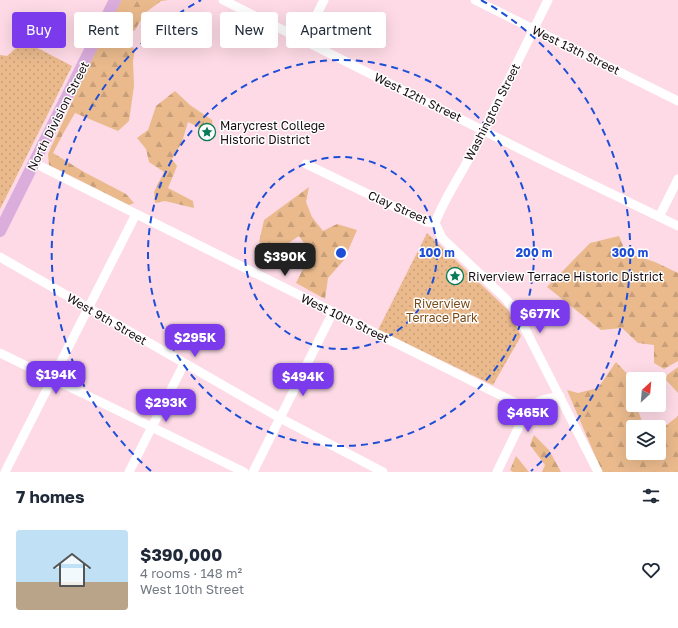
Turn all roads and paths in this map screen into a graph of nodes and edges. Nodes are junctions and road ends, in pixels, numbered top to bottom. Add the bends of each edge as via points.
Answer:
1 (115, 0) edge
2 (223, 0) edge
3 (324, 0) edge
4 (475, 0) edge
5 (548, 0) edge
6 (318, 12) edge
7 (534, 29) junction
8 (286, 31) edge
9 (320, 48) edge
10 (678, 101) edge
11 (484, 130) junction
12 (34, 163) junction
13 (306, 164) dead end
14 (678, 179) edge
15 (136, 214) junction
16 (659, 217) junction
17 (435, 223) junction
18 (678, 226) edge
19 (0, 231) edge
20 (0, 256) edge
21 (88, 308) junction
22 (333, 312) junction
23 (0, 353) edge
24 (184, 364) junction
25 (53, 378) junction
26 (560, 396) junction
27 (528, 409) junction
28 (280, 418) junction
29 (152, 427) junction
30 (5, 472) edge
31 (129, 472) edge
32 (244, 472) edge
33 (253, 472) edge
34 (382, 472) edge
35 (497, 472) edge
36 (598, 472) edge

1 - 12 main road, North Division Street
2 - 8 street, West 12th Street
3 - 6 street
4 - 7 street, West 13th Street
5 - 7 street, Washington Street
7 - 10 street, West 13th Street
7 - 11 street, Washington Street
9 - 11 street, West 12th Street
11 - 16 street, West 12th Street
11 - 17 street, Washington Street
12 - 15 street, West 10th Street
12 - 19 main road, North Division Street
13 - 17 street, Clay Street via 426,222
14 - 16 street
15 - 21 street
15 - 22 street, West 10th Street
16 - 18 street, West 12th Street
17 - 26 street, Clay Street via 442,238 516,311
20 - 21 street, West 9th Street
21 - 24 street, West 9th Street
21 - 25 street
22 - 27 street, West 10th Street
22 - 28 street
23 - 25 street
24 - 28 street, West 9th Street
24 - 29 street
25 - 29 street
25 - 30 street
26 - 27 street via 536,402
26 - 36 street, Clay Street
27 - 35 street
28 - 33 street
28 - 34 street, West 9th Street
29 - 31 street
29 - 32 street

